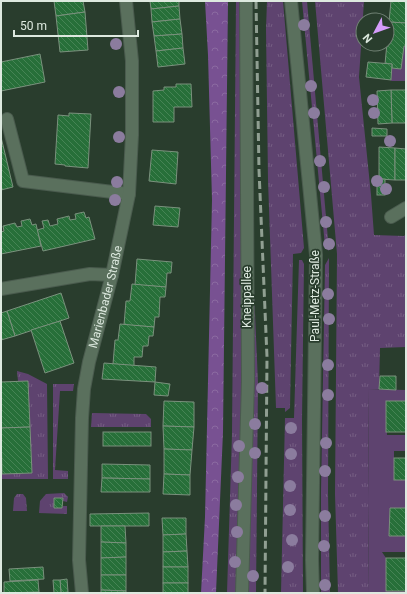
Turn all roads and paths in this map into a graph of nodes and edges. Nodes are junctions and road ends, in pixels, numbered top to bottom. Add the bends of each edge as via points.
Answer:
1 (126, 1) edge
2 (246, 1) edge
3 (291, 1) edge
4 (7, 119) dead end
5 (129, 194) junction
6 (406, 208) edge
7 (391, 217) dead end
8 (112, 275) junction
9 (1, 289) edge
10 (82, 593) edge
11 (242, 593) edge
12 (313, 593) edge

1 - 5 street, Marienbader Straße via 132,61
2 - 11 street, Kneippallee via 248,381
3 - 12 street, Paul-Metz-Straße via 316,255
4 - 5 street via 23,181
5 - 8 street, Marienbader Straße
6 - 7 street
8 - 9 street via 90,274
8 - 10 street, Marienbader Straße via 84,389 79,546

